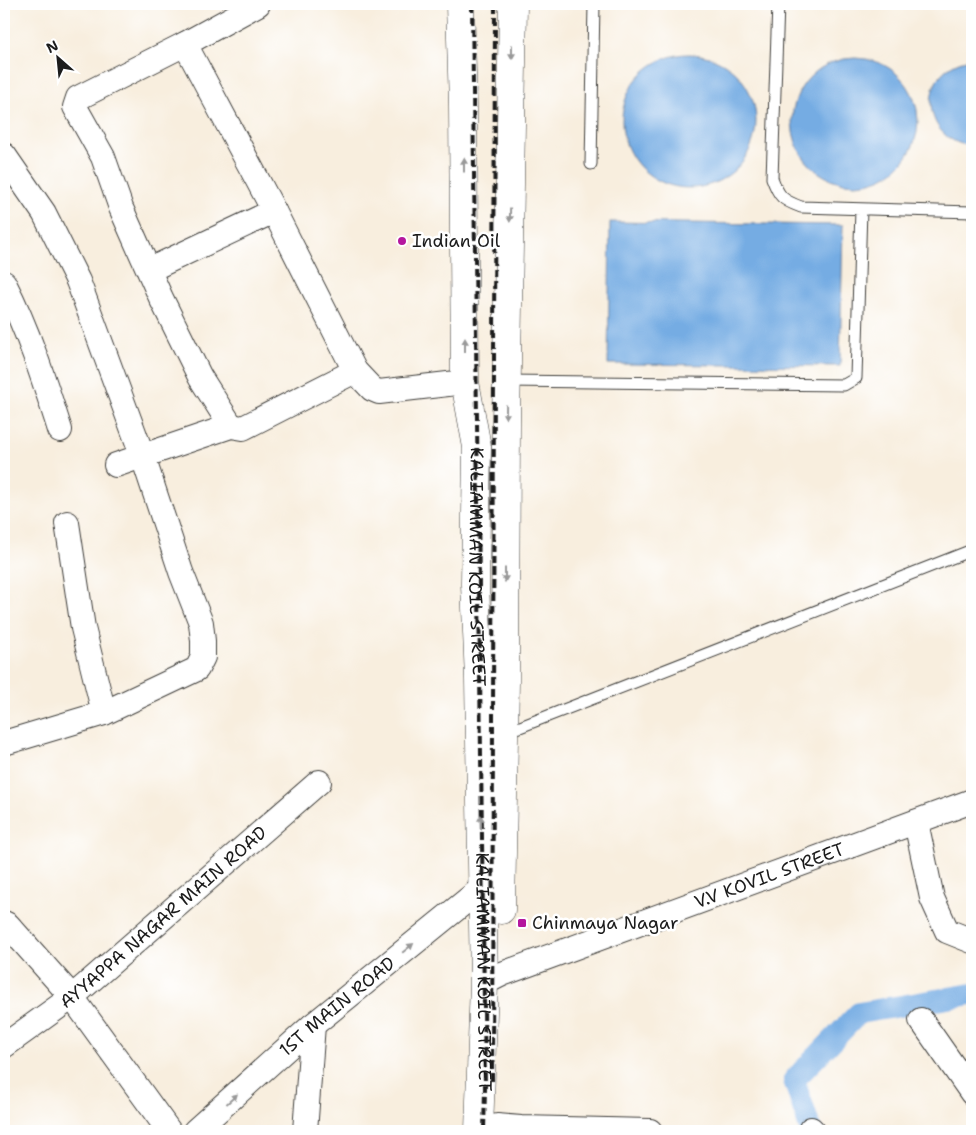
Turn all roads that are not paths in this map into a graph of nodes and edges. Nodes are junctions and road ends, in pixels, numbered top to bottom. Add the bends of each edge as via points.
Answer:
1 (258, 4) edge
2 (460, 4) edge
3 (513, 4) edge
4 (594, 4) edge
5 (778, 4) edge
6 (185, 44) junction
7 (4, 155) edge
8 (591, 164) dead end
9 (862, 209) junction
10 (274, 211) junction
11 (972, 212) edge
12 (149, 270) junction
13 (4, 283) edge
14 (356, 371) junction
15 (507, 381) junction
16 (465, 382) junction
17 (231, 426) junction
18 (60, 430) dead end
19 (143, 457) junction
20 (116, 465) dead end
21 (68, 522) dead end
22 (972, 550) edge
23 (104, 713) junction
24 (504, 729) junction
25 (4, 743) edge
26 (319, 782) dead end
27 (972, 801) edge
28 (916, 822) junction
29 (482, 888) junction
30 (4, 923) edge
31 (972, 941) edge
32 (493, 978) junction
33 (72, 997) junction
34 (921, 1020) dead end
35 (313, 1025) junction
36 (4, 1046) edge
37 (972, 1094) edge
38 (491, 1129) edge
39 (169, 1131) edge
40 (195, 1131) edge
41 (305, 1131) edge
42 (650, 1131) edge

1 - 6 street
16 -> 2 main road, KALIAMMAN KOIL STREET
3 -> 15 main road, KALIAMMAN KOIL STREET
4 - 8 lane
5 - 9 lane via 772,178 778,195 801,207
6 - 10 street
6 - 12 street via 78,98 75,104 103,157 121,208
7 - 19 street via 44,213 78,281
9 - 11 lane
9 - 15 lane via 856,378 844,385
10 - 12 street
10 - 14 street
12 - 17 street via 200,377
13 - 18 street via 42,373
14 - 16 street via 372,389 379,392
14 - 17 street via 251,425 243,428
15 -> 24 main road, KALIAMMAN KOIL STREET
29 -> 16 main road, KALIAMMAN KOIL STREET via 475,584 477,446
17 - 19 street
19 - 20 street
19 - 23 street via 201,623 203,657 198,669
21 - 23 street via 83,628
22 - 24 lane via 520,727
23 - 25 street
24 - 32 main road, KALIAMMAN KOIL STREET via 501,876
26 - 33 street, AYYAPPA NAGAR MAIN ROAD
27 - 28 street, V.V KOVIL STREET
28 - 31 street via 930,890 947,931
28 - 32 street, V.V KOVIL STREET
29 - 32 main road, KALIAMMAN KOIL STREET
35 -> 29 street, 1ST MAIN ROAD
30 - 33 street
32 - 38 main road, KALIAMMAN KOIL STREET
33 - 36 street, AYYAPPA NAGAR MAIN ROAD
33 - 39 street
34 - 37 street
40 -> 35 street, 1ST MAIN ROAD
35 - 41 street
38 - 42 street

